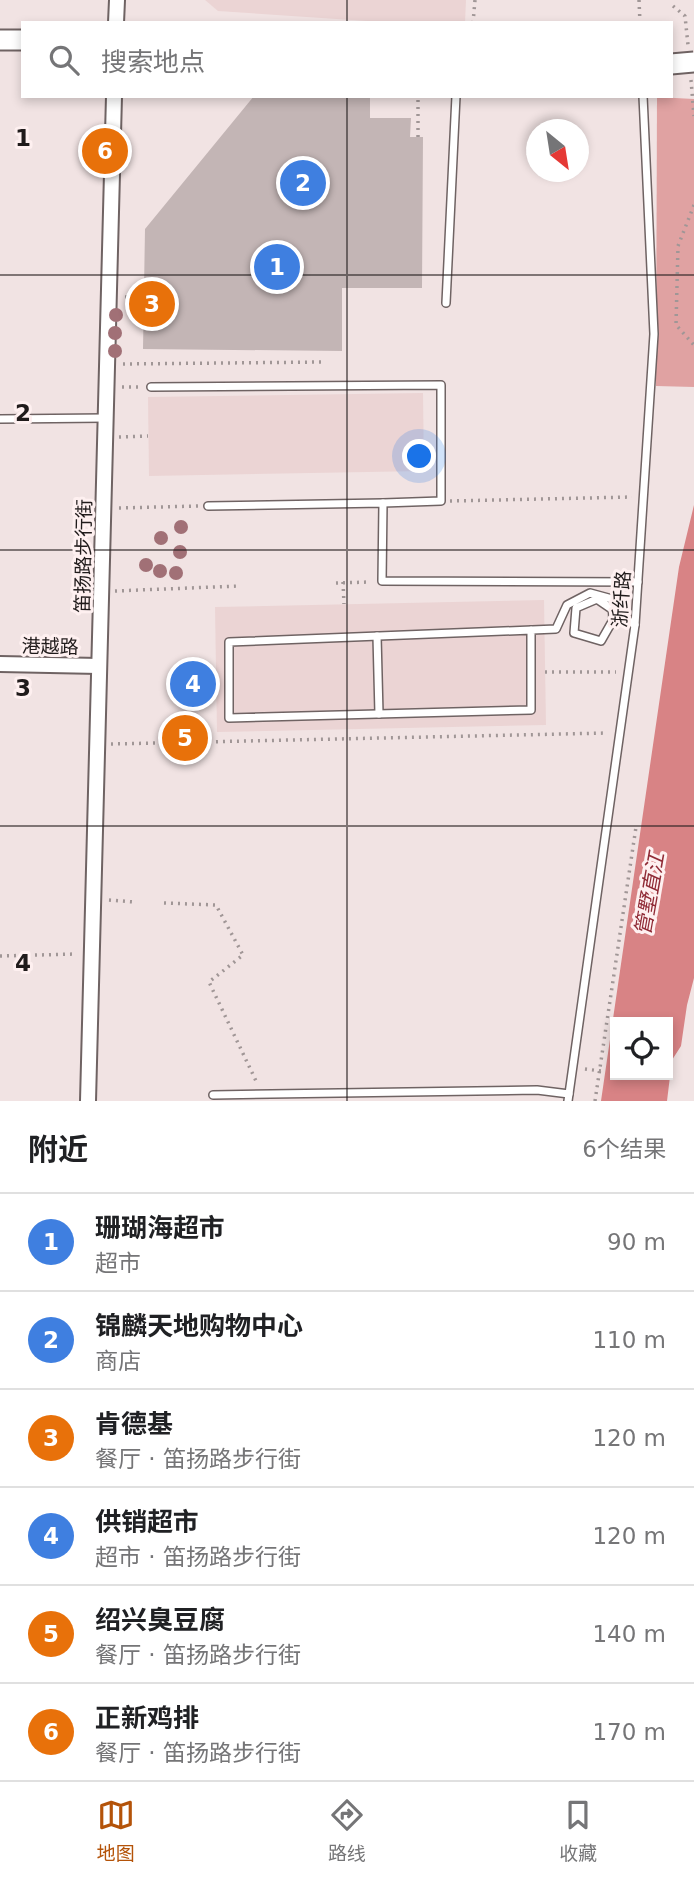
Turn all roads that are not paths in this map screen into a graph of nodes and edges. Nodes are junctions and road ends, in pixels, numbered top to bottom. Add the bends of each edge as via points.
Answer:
1 (117, 0) edge
2 (116, 21) edge
3 (0, 40) edge
4 (21, 40) edge
5 (694, 62) edge
6 (673, 64) edge
7 (114, 98) edge
8 (456, 98) edge
9 (643, 98) edge
10 (446, 303) dead end
11 (151, 387) road end
12 (106, 418) junction
13 (0, 419) edge
14 (383, 503) junction
15 (208, 506) road end
16 (638, 582) junction
17 (635, 625) junction
18 (531, 630) junction
19 (377, 636) junction
20 (0, 664) edge
21 (99, 666) junction
22 (379, 714) junction
23 (213, 1095) dead end
24 (569, 1098) edge
25 (88, 1101) edge

1 - 2 street
3 - 4 street
5 - 6 street, bridge
7 - 12 street, 笛扬路步行街
8 - 10 lane
9 - 16 lane, 浙纤路 via 654,334
11 - 14 lane via 441,385 441,501
12 - 13 lane
12 - 21 street, 笛扬路步行街
14 - 15 lane
14 - 16 lane via 382,581
16 - 17 lane, 浙纤路
17 - 18 lane via 616,612 607,606 597,599 576,608 574,633 601,641 613,621 612,610 612,599 590,593 568,605 556,629
17 - 24 lane, 浙纤路
18 - 19 lane
18 - 22 lane via 531,710
19 - 22 lane
19 - 22 lane via 229,642 229,718
20 - 21 street, 港越路
21 - 25 street, 笛扬路步行街
23 - 24 lane via 537,1090

